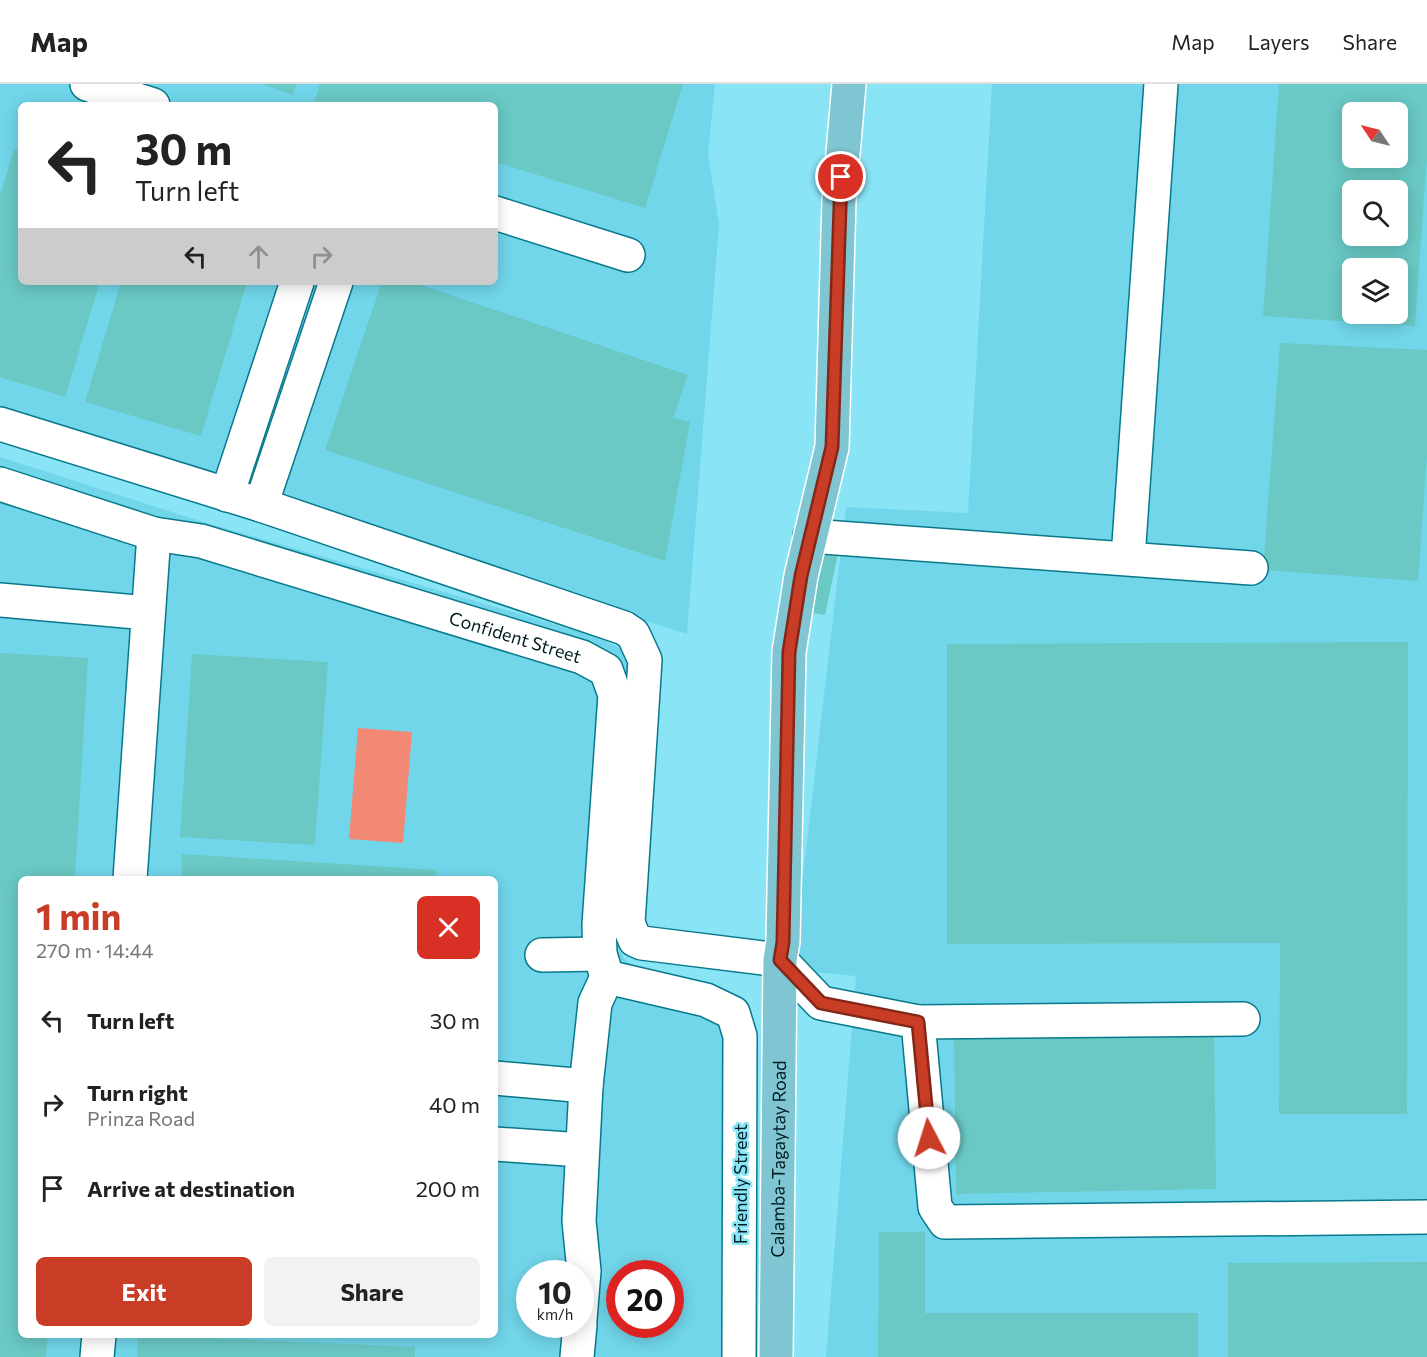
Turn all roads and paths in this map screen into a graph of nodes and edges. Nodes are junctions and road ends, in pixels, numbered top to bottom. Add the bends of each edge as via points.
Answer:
1 (87, 84) edge
2 (849, 84) edge
3 (1161, 84) edge
4 (144, 102) edge
5 (498, 214) edge
6 (628, 255) dead end
7 (296, 285) edge
8 (335, 285) edge
9 (0, 424) edge
10 (0, 484) edge
11 (226, 495) junction
12 (261, 505) junction
13 (154, 534) junction
14 (810, 536) junction
15 (1128, 558) junction
16 (1251, 568) dead end
17 (0, 600) edge
18 (148, 613) junction
19 (130, 876) edge
20 (542, 955) dead end
21 (780, 960) junction
22 (603, 965) junction
23 (1243, 1019) dead end
24 (918, 1022) junction
25 (498, 1078) edge
26 (586, 1086) junction
27 (498, 1144) edge
28 (582, 1150) junction
29 (1427, 1216) edge
30 (583, 1260) edge
31 (99, 1338) edge
32 (579, 1338) edge
33 (97, 1357) edge
34 (578, 1357) edge
35 (739, 1357) edge
36 (776, 1357) edge

1 - 4 street
2 - 14 main road, Calamba-Tagaytay Road via 839,200 832,447
3 - 15 street
5 - 6 street
7 - 11 street
8 - 12 street
9 - 11 street
10 - 13 street, Confident Street
11 - 12 street
12 - 21 street via 633,634 645,660 630,932 642,943
13 - 18 street
13 - 22 street, Confident Street via 201,541 582,657 606,670 615,695 599,925
14 - 15 street
14 - 21 main road, Calamba-Tagaytay Road via 789,652
15 - 16 street
17 - 18 street
18 - 19 street
20 - 22 street
21 - 24 street via 821,1003
21 - 36 main road, Calamba-Tagaytay Road
22 - 26 street
22 - 35 street, Friendly Street via 733,1013 740,1036
23 - 24 street
24 - 29 street via 935,1207 945,1222
25 - 26 street
26 - 28 street
27 - 28 street
28 - 30 street via 579,1221
31 - 33 street
32 - 34 street

